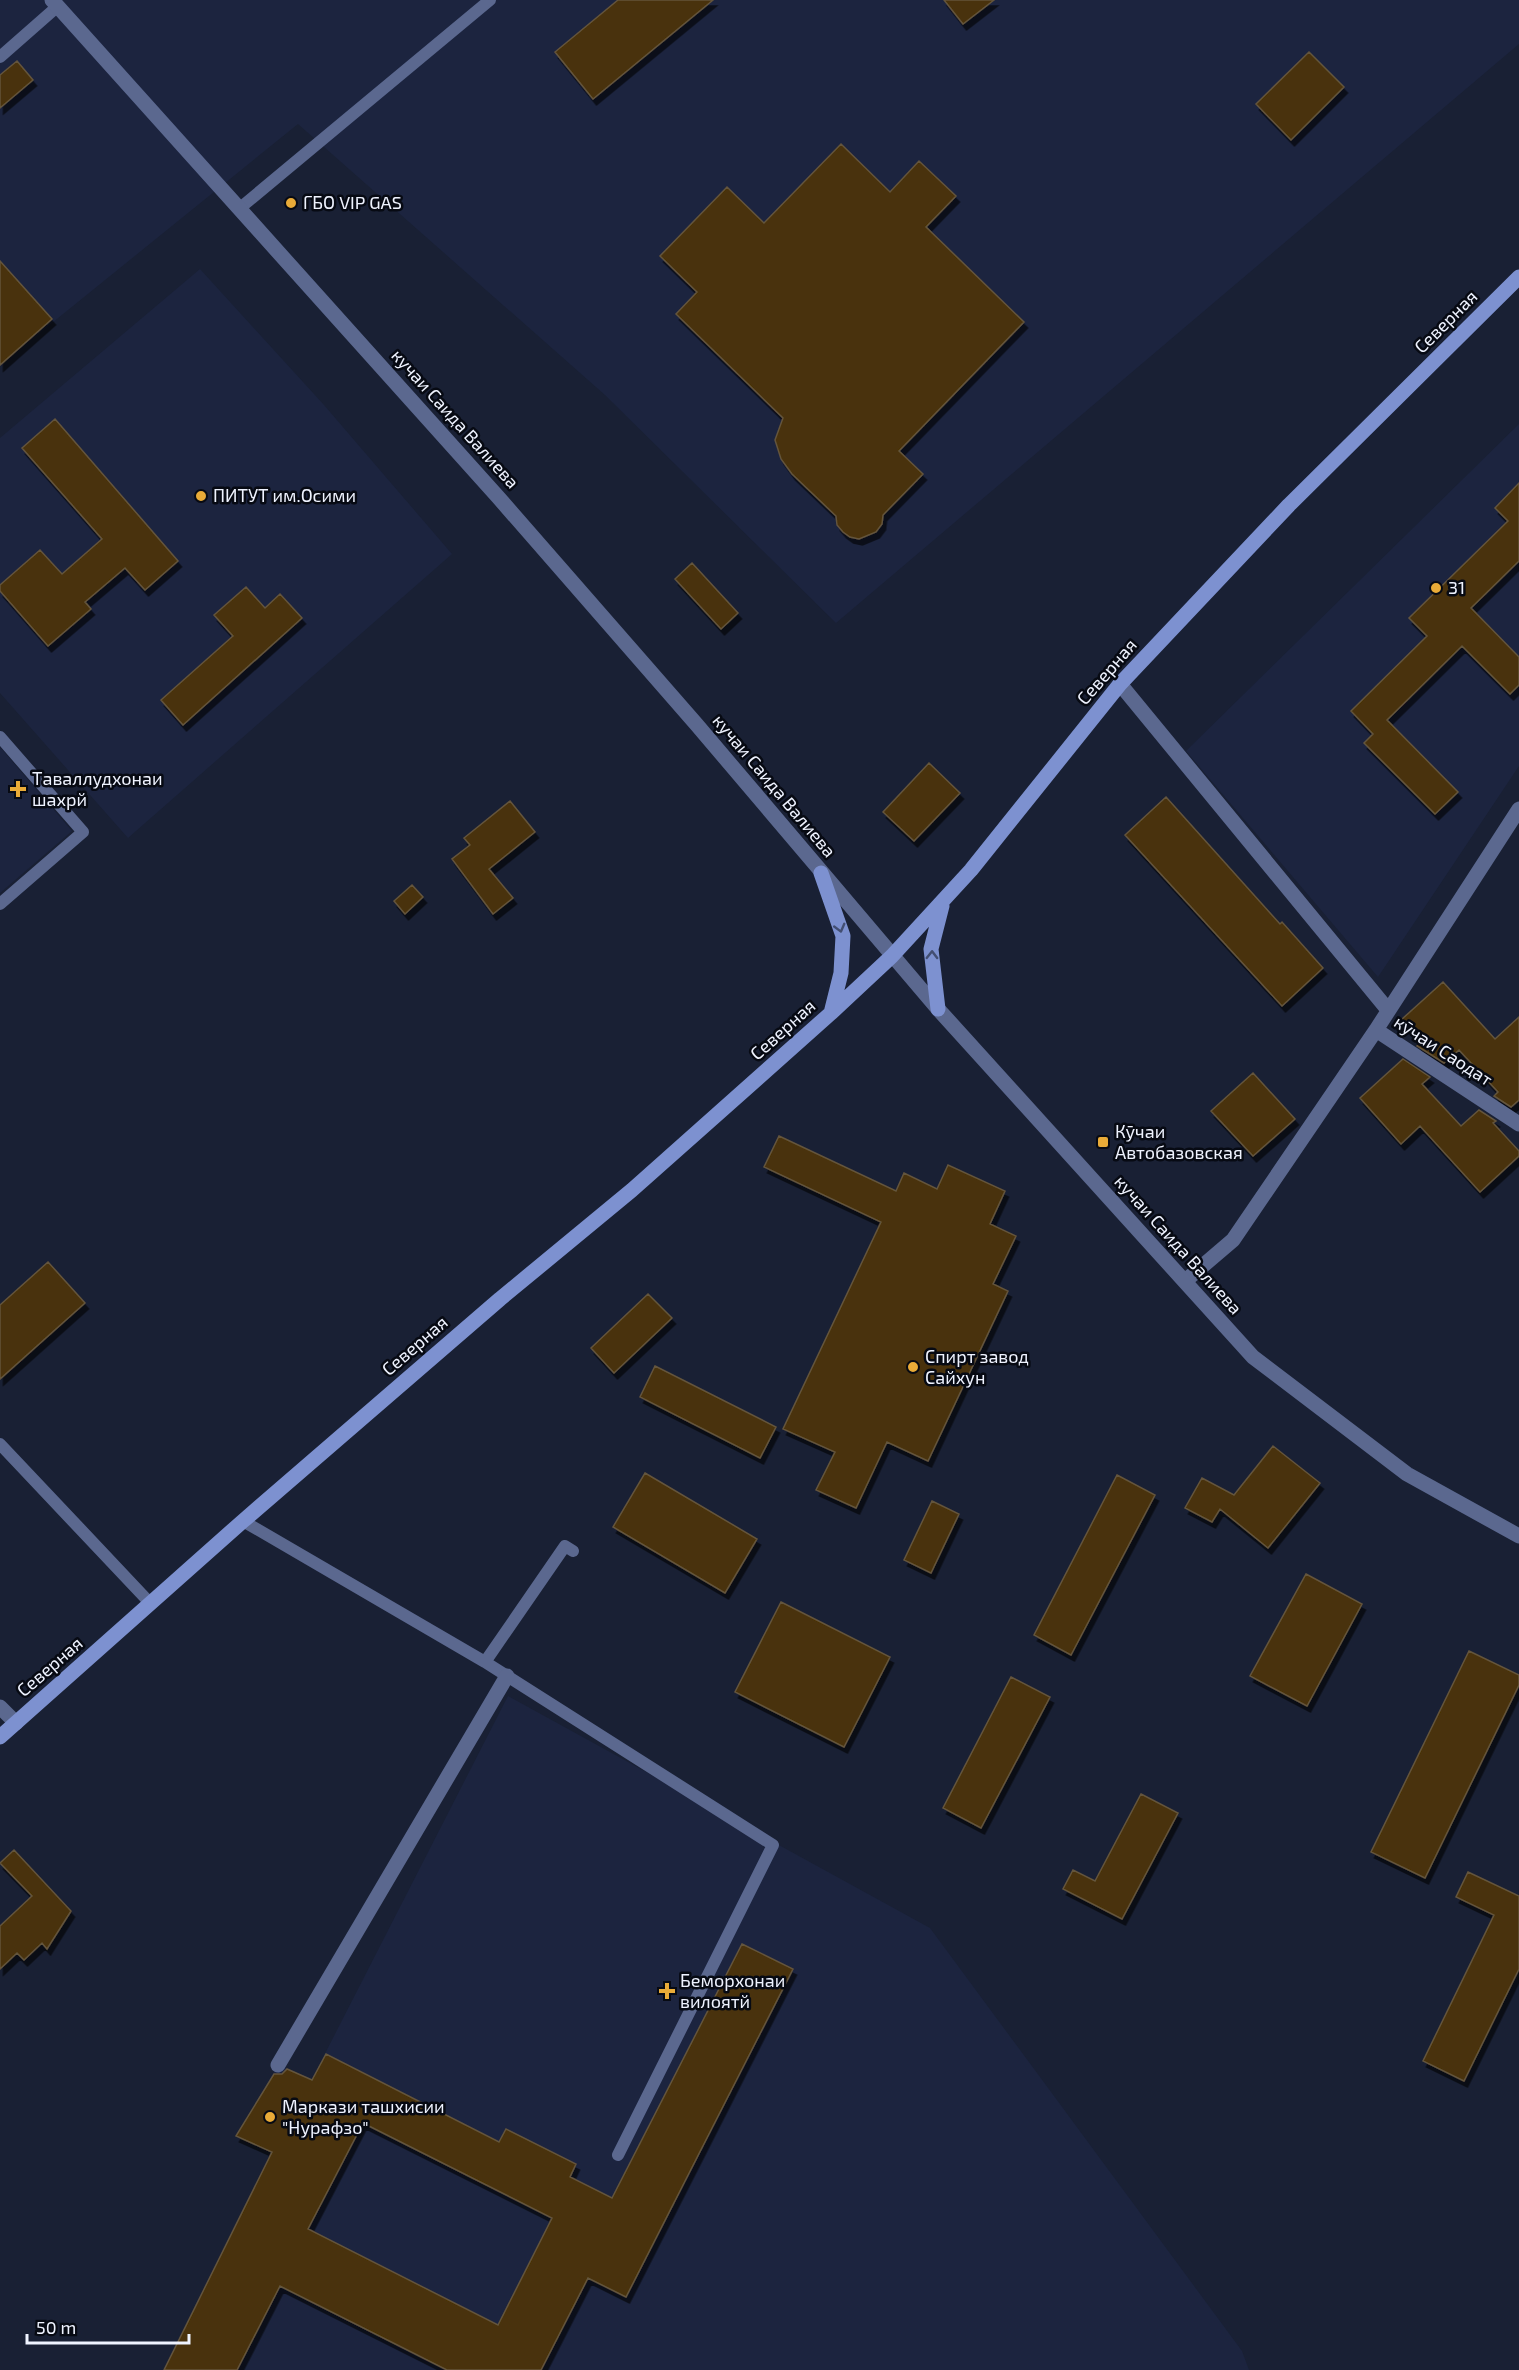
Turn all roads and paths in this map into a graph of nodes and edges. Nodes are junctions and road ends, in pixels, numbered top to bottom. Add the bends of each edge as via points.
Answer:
1 (490, 0) edge
2 (55, 3) edge
3 (0, 57) edge
4 (240, 208) junction
5 (1519, 277) edge
6 (1120, 684) junction
7 (0, 737) edge
8 (1519, 809) edge
9 (821, 873) junction
10 (944, 902) junction
11 (0, 904) edge
12 (892, 956) junction
13 (939, 1009) junction
14 (1388, 1010) junction
15 (831, 1013) junction
16 (1376, 1030) junction
17 (1519, 1124) edge
18 (1185, 1281) junction
19 (0, 1444) edge
20 (243, 1521) junction
21 (1519, 1536) edge
22 (573, 1551) dead end
23 (152, 1604) junction
24 (485, 1662) junction
25 (507, 1676) junction
26 (0, 1707) edge
27 (16, 1723) junction
28 (0, 1737) edge
29 (278, 2065) dead end
30 (618, 2155) dead end

1 - 4 lane
2 - 3 lane
2 - 4 street, кучаи Саида Валиева
4 - 9 street, кучаи Саида Валиева via 506,505
5 - 6 main road, Северная via 1289,506
6 - 10 main road, Северная
6 - 14 street
7 - 11 lane via 83,832
8 - 14 street
9 - 12 street, кучаи Саида Валиева
9 -> 15 main road via 843,936 841,973
10 - 12 main road, Северная
13 -> 10 main road via 931,949
12 - 13 street, кучаи Саида Валиева
12 - 15 main road, Северная
13 - 18 street, кучаи Саида Валиева
14 - 16 street
15 - 20 main road, Северная via 632,1190
16 - 17 street, кӯчаи Саодат
16 - 18 street via 1233,1240
18 - 21 street, кучаи Саида Валиева via 1252,1357 1347,1430 1407,1474
19 - 23 lane
20 - 23 main road, Северная
20 - 24 lane
22 - 24 lane via 565,1546
23 - 27 main road, Северная
24 - 25 lane
25 - 29 street
25 - 30 lane via 773,1845
26 - 27 street
27 - 28 main road, Северная

